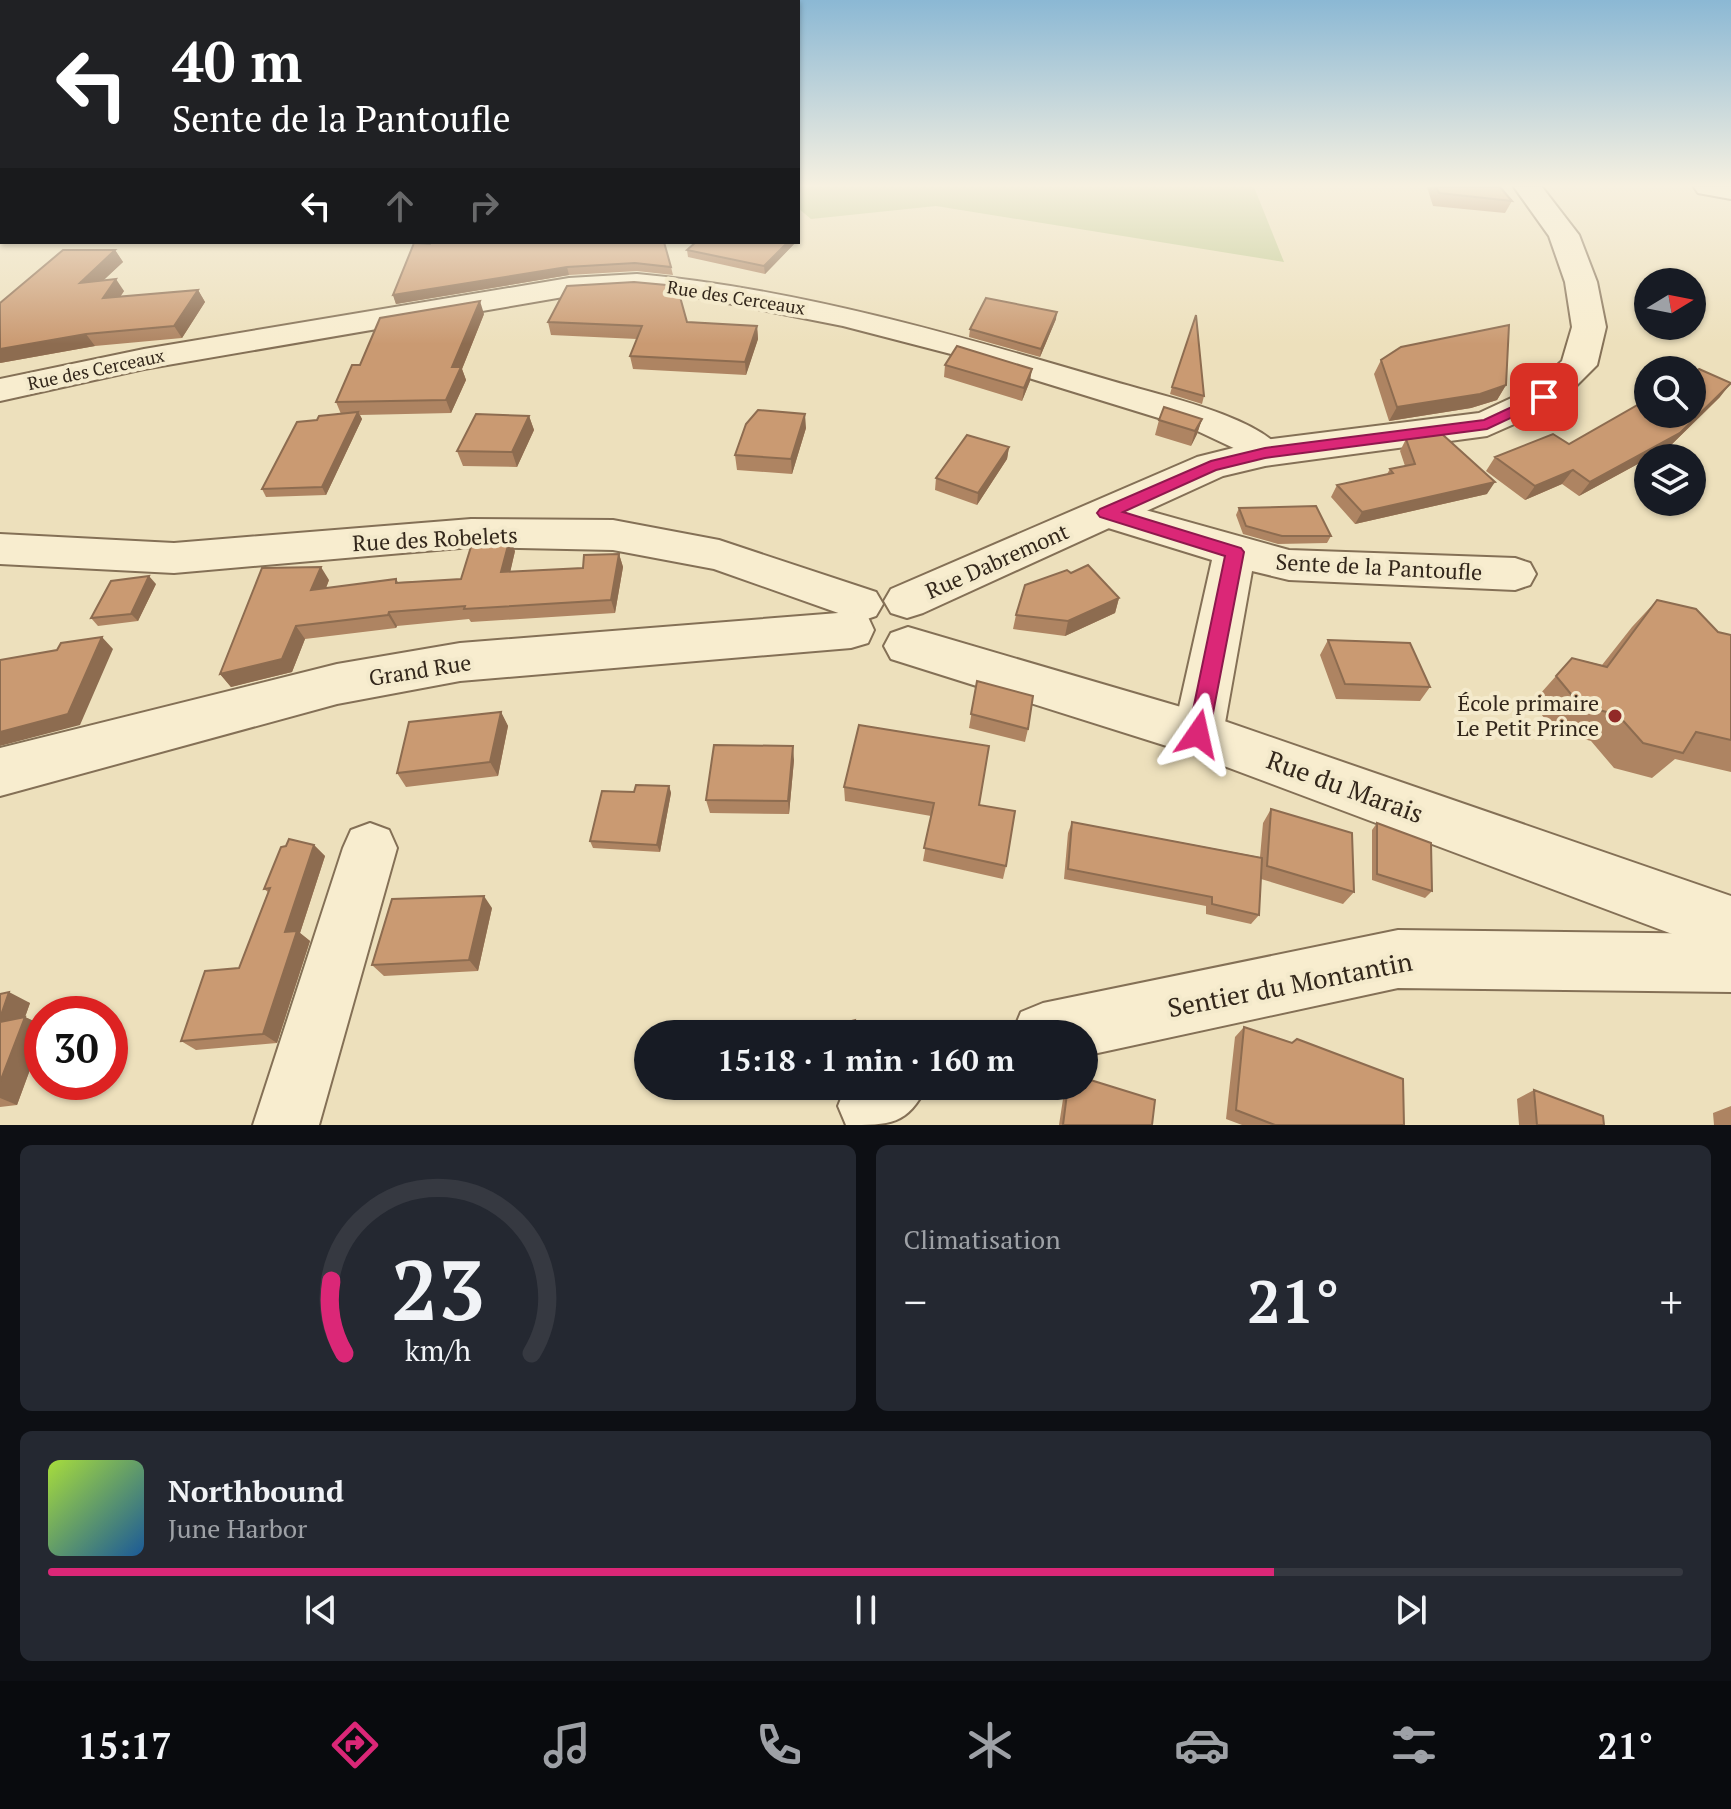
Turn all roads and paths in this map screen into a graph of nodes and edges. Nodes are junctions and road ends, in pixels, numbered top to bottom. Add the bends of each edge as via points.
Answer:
1 (1566, 240) edge
2 (0, 390) edge
3 (1265, 453) junction
4 (1106, 513) junction
5 (0, 549) edge
6 (1235, 552) junction
7 (1515, 574) dead end
8 (856, 617) junction
9 (908, 624) junction
10 (1198, 734) junction
11 (0, 772) edge
12 (370, 848) dead end
13 (1731, 926) edge
14 (1731, 963) edge
15 (1098, 1022) edge
16 (286, 1125) edge

1 - 3 street, Rue Dabremont via 1589,327 1579,365 1544,397 1487,424
2 - 3 street, Rue des Cerceaux via 144,359 569,287 637,283 757,298 963,347 1204,420
3 - 4 street, Rue Dabremont via 1211,466
4 - 6 street, Sente de la Pantoufle
4 - 9 street, Rue Dabremont
5 - 8 street, Rue des Robelets via 174,558 471,533 613,535 719,555
6 - 7 street, Sente de la Pantoufle via 1289,565
6 - 10 street
8 - 9 street via 863,646 874,650 898,651
8 - 11 street, Grand Rue via 460,662 337,684
9 - 10 street, Rue du Marais
10 - 13 street, Rue du Marais
12 - 16 street
14 - 15 street, Sentier du Montantin via 1398,959

